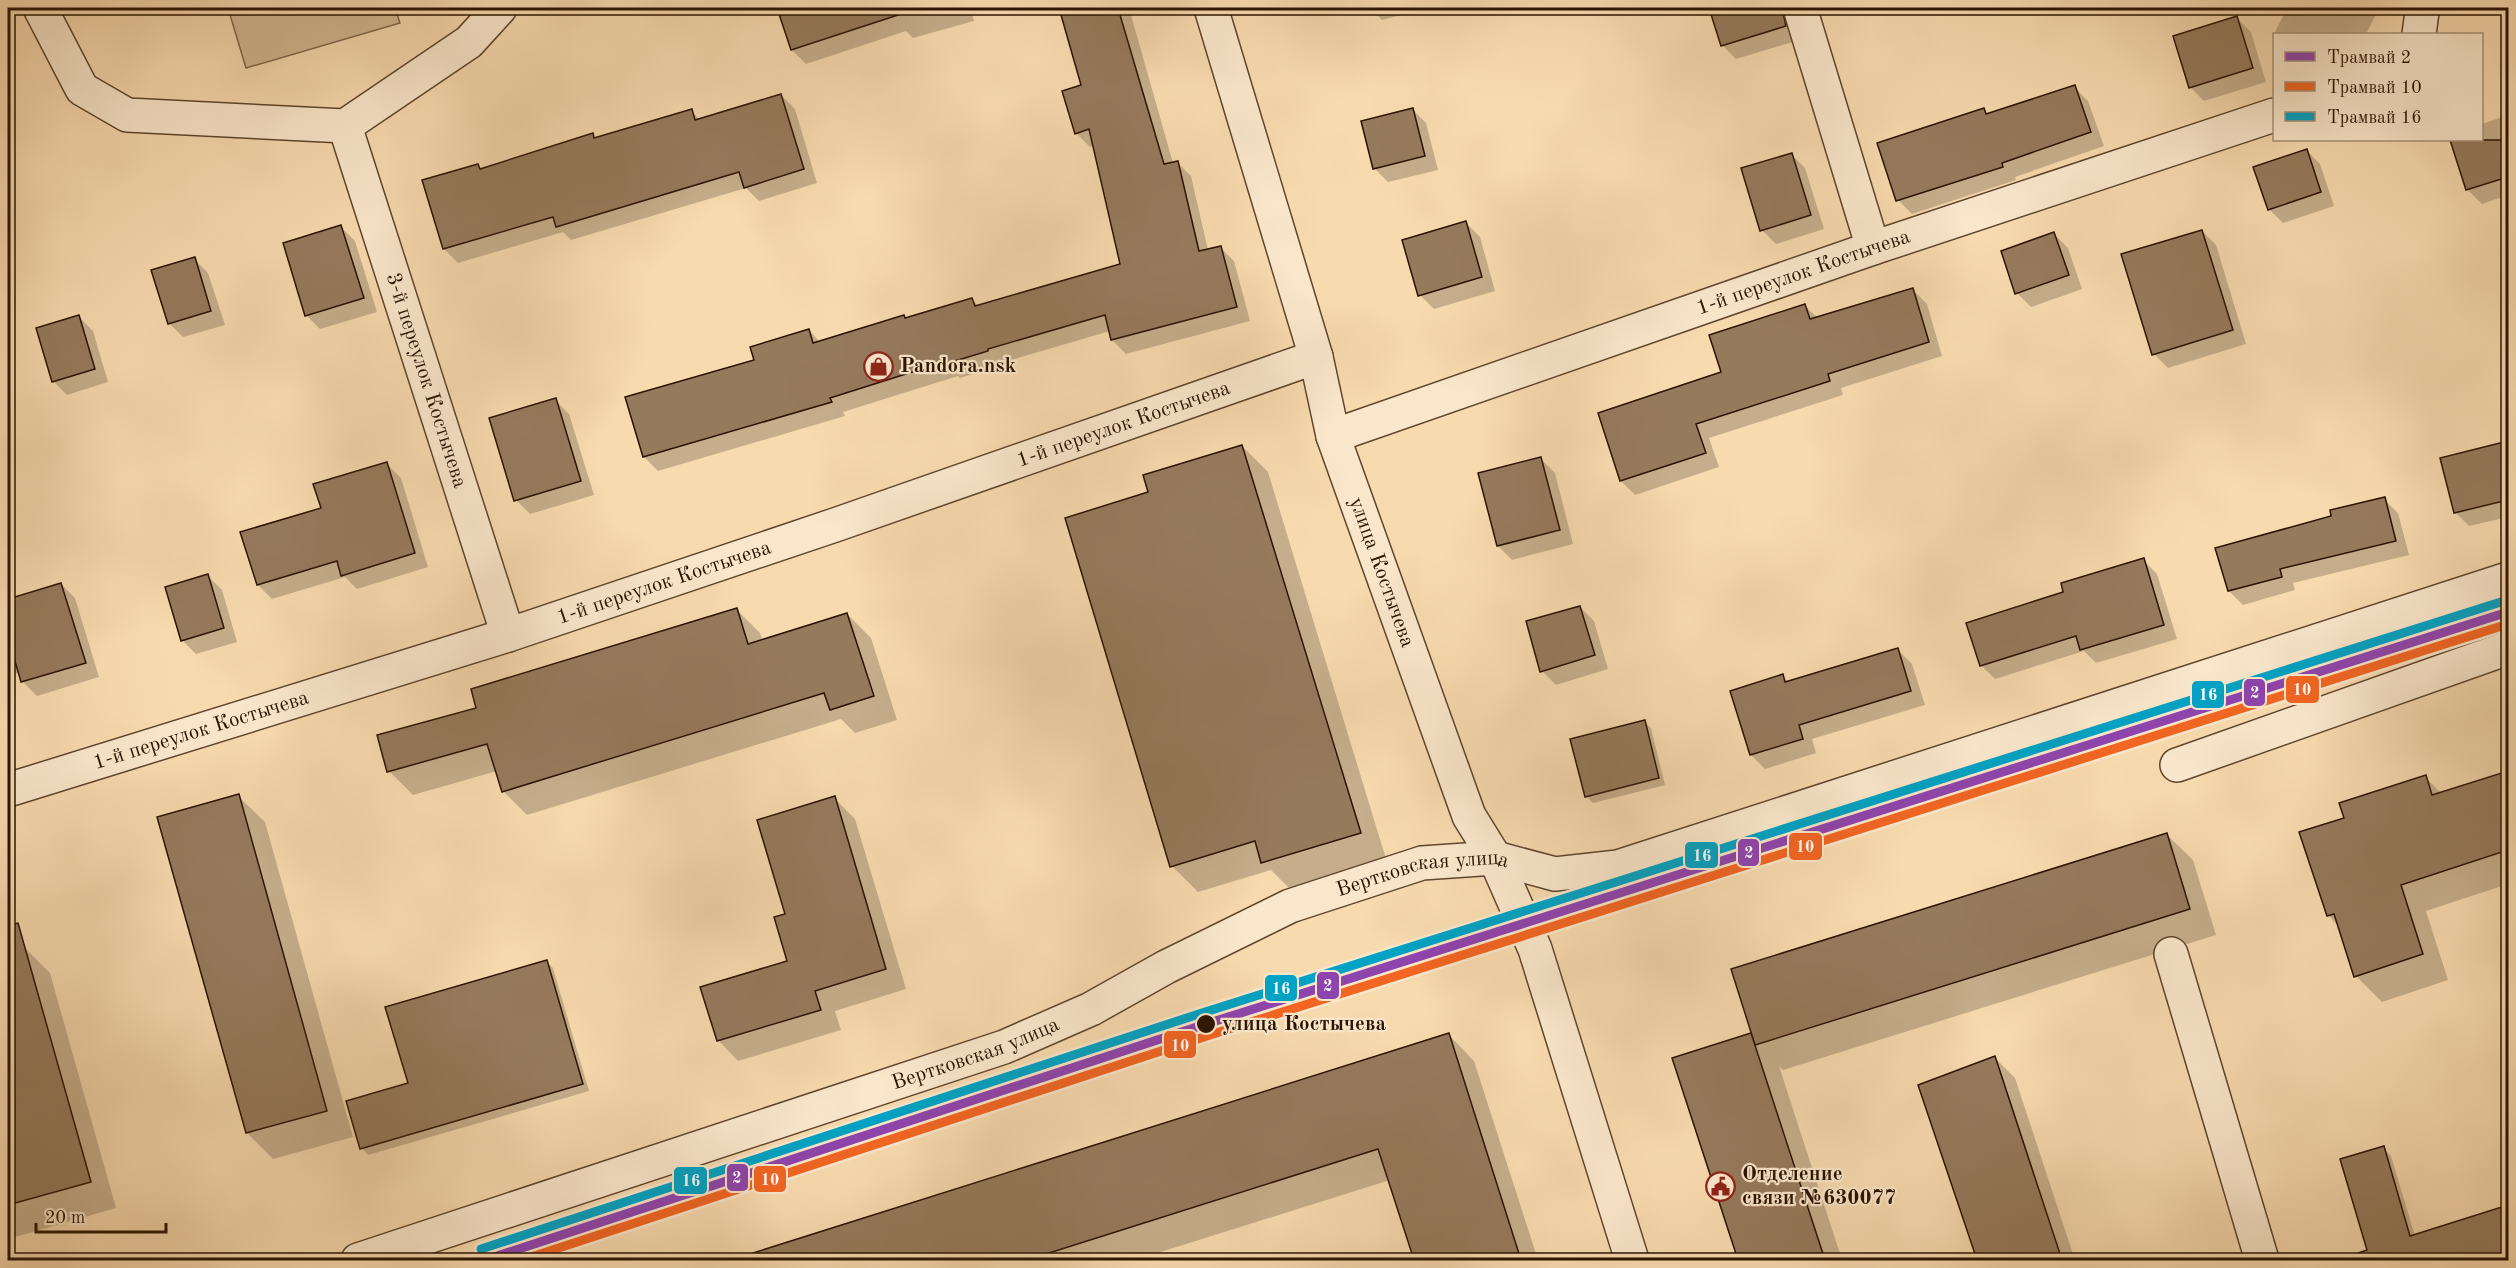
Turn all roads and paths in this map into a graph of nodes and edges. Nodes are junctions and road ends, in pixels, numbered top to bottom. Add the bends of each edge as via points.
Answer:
1 (40, 8) edge
2 (500, 8) edge
3 (1211, 8) edge
4 (1800, 8) edge
5 (2420, 8) edge
6 (2419, 33) edge
7 (2273, 115) edge
8 (345, 126) junction
9 (1873, 248) junction
10 (1316, 357) junction
11 (1333, 435) junction
12 (2508, 579) edge
13 (508, 635) junction
14 (2508, 648) edge
15 (2177, 765) dead end
16 (8, 790) edge
17 (1495, 858) junction
18 (2171, 954) dead end
19 (2257, 1259) edge
20 (358, 1260) edge
21 (1632, 1260) edge

1 - 8 street via 82,89 127,115
2 - 8 street via 469,42
3 - 10 street, улица Костычева
4 - 9 street
5 - 6 street
7 - 9 street, 1-й переулок Костычева
8 - 13 street, 3-й переулок Костычева
9 - 11 street, 1-й переулок Костычева
10 - 11 street, улица Костычева
10 - 13 street, 1-й переулок Костычева
11 - 17 street, улица Костычева via 1469,816
12 - 17 street, Вертковская улица via 1618,867 1555,874
13 - 16 street, 1-й переулок Костычева
14 - 15 street
17 - 20 street, Вертковская улица via 1422,863 1290,906 1166,966 1091,1009 1004,1047
17 - 21 street, улица Костычева via 1535,949
18 - 19 street

